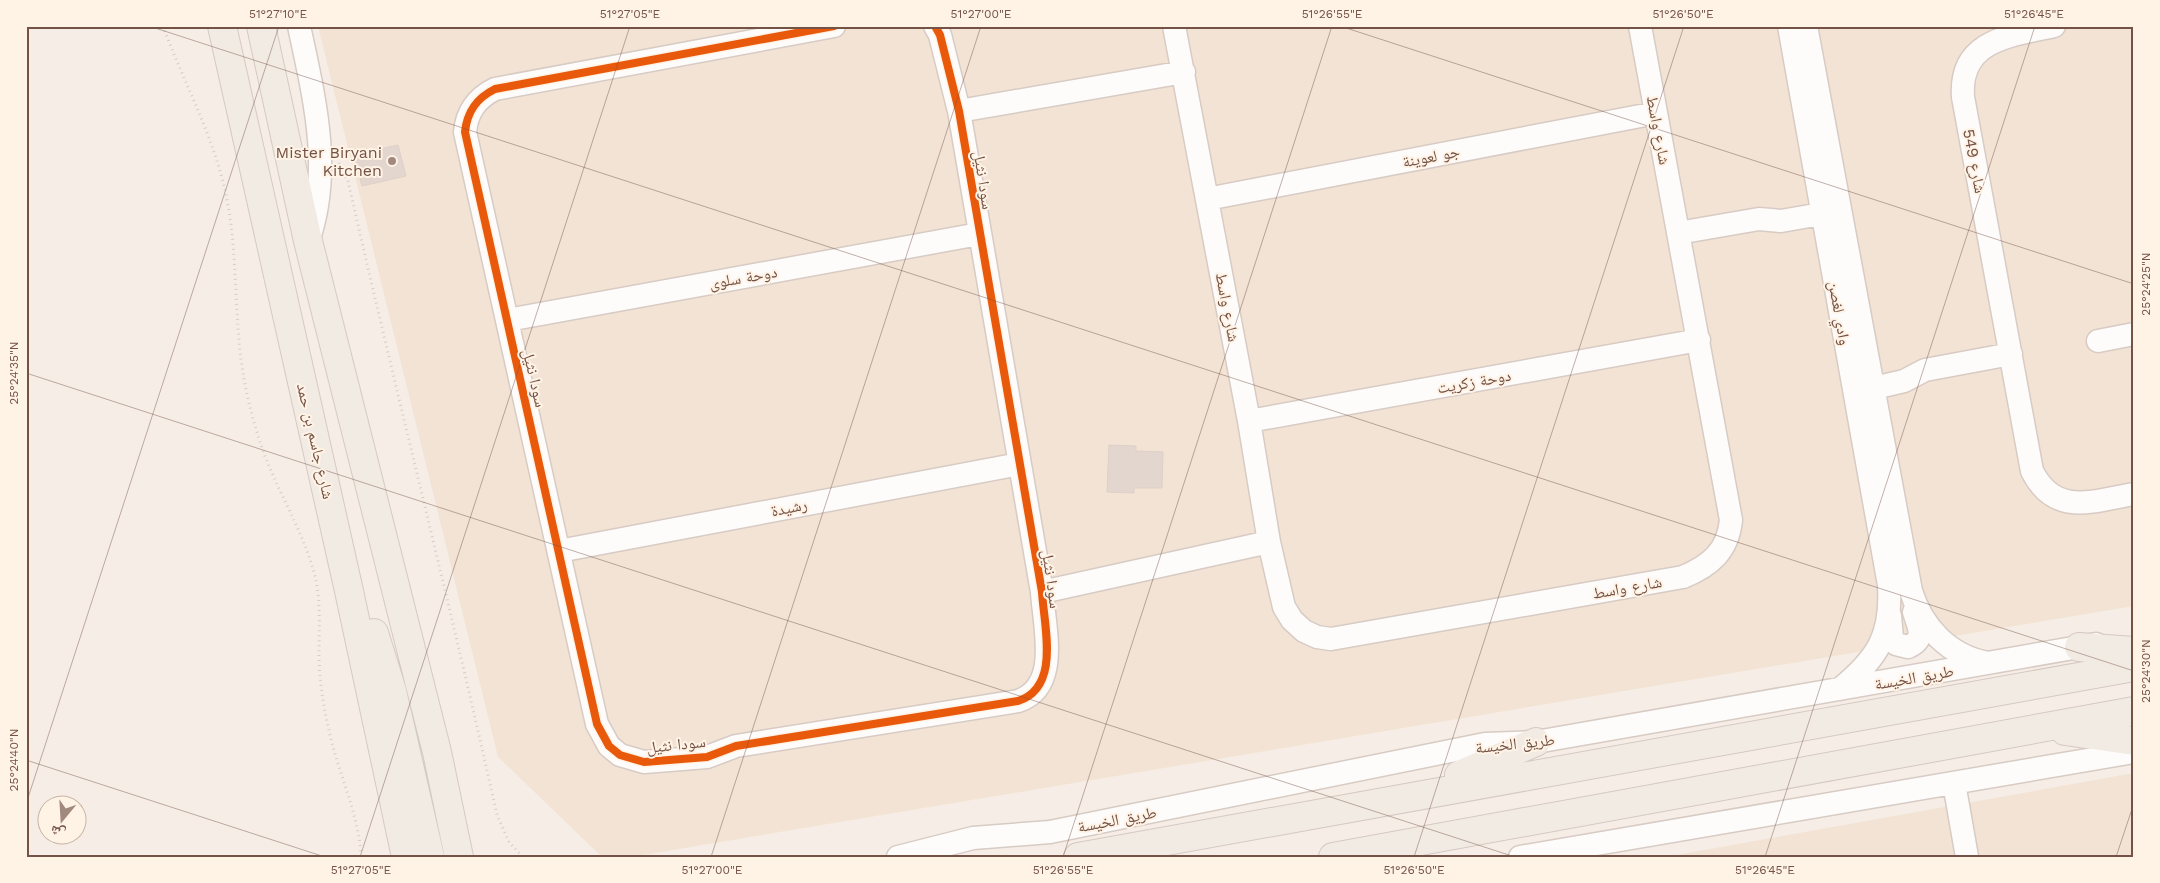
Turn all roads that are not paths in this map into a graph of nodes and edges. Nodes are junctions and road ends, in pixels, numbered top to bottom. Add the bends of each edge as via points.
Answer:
1 (222, 26) edge
2 (261, 26) edge
3 (834, 26) edge
4 (1174, 26) edge
5 (1640, 26) edge
6 (1789, 26) edge
7 (1806, 26) edge
8 (2054, 26) edge
9 (941, 27) edge
10 (780, 31) edge
11 (304, 33) edge
12 (1184, 72) junction
13 (958, 111) junction
14 (1656, 113) junction
15 (1207, 200) junction
16 (1830, 206) junction
17 (1678, 233) junction
18 (979, 234) junction
19 (308, 241) junction
20 (508, 320) junction
21 (2134, 334) edge
22 (1699, 340) junction
23 (2098, 341) dead end
24 (2011, 354) junction
25 (1862, 382) junction
26 (1249, 421) junction
27 (1019, 464) junction
28 (2134, 494) edge
29 (1269, 542) junction
30 (560, 551) junction
31 (1911, 590) junction
32 (349, 591) junction
33 (1042, 592) junction
34 (1890, 600) junction
35 (2134, 637) edge
36 (2079, 647) junction
37 (2134, 650) edge
38 (1991, 663) junction
39 (2134, 667) edge
40 (1838, 691) junction
41 (2134, 711) edge
42 (2041, 727) junction
43 (2134, 741) edge
44 (1536, 742) junction
45 (437, 752) junction
46 (2134, 752) edge
47 (388, 776) junction
48 (1954, 783) junction
49 (1419, 795) junction
50 (1478, 830) junction
51 (388, 857) edge
52 (406, 857) edge
53 (430, 857) edge
54 (459, 857) edge
55 (480, 857) edge
56 (898, 857) edge
57 (1078, 857) edge
58 (1333, 857) edge
59 (1445, 857) edge
60 (1520, 857) edge
61 (1967, 857) edge

1 - 32 main road, شارع جاسم بن حمد
2 - 19 main road
3 - 10 street, سودا نثيل
4 - 12 street, شارع واسط
5 - 14 street, شارع واسط
6 - 16 street, وادي لغصن
7 - 16 street, وادي لغصن
8 - 24 street, شارع 549 via 1988,44 1970,61 1962,85
9 - 13 street, سودا نثيل
10 - 20 street, سودا نثيل via 496,89 477,101 468,116 465,132
11 - 19 street via 316,103 319,149 316,219
12 - 13 street
12 - 15 street, شارع واسط
13 - 18 street, سودا نثيل
14 - 15 street, جو لعوينة
14 - 17 street, شارع واسط
15 - 26 street, شارع واسط
16 - 17 street via 1781,221 1759,219
16 - 25 street, وادي لغصن
17 - 22 street, شارع واسط
18 - 20 street, دوحة سلوى
18 - 27 street, سودا نثيل
19 - 45 main road
20 - 30 street, سودا نثيل
21 - 23 street
22 - 26 street, دوحة زكريت
22 - 29 street, شارع واسط via 1731,520 1721,552 1702,569 1683,577 1331,640 1304,631 1292,620 1284,607
24 - 25 street via 1925,370 1900,367
24 - 28 street, شارع 549 via 2032,471 2045,490 2060,500 2078,503
25 - 31 street, وادي لغصن
25 - 34 street, وادي لغصن
26 - 29 street, شارع واسط
27 - 30 street, رشيدة
27 - 33 street, سودا نثيل
29 - 33 street
30 - 33 street, سودا نثيل via 597,724 606,741 620,755 644,762 707,756 743,745 1026,698 1038,689 1046,672
31 - 34 street, وادي لغصن via 1921,633 1919,640 1908,647 1902,647 1892,638
31 - 38 street, وادي لغصن via 1921,616 1938,638 1968,657
32 - 47 main road, شارع جاسم بن حمد
32 - 53 main road via 375,634
34 - 40 street, وادي لغصن via 1877,652 1863,670
35 - 36 street, طريق الخيسة
36 - 37 main road
36 - 38 street, طريق الخيسة
38 - 40 street, طريق الخيسة
39 - 49 main road, طريق الخيسة
40 - 44 street, طريق الخيسة
41 - 42 main road
42 - 43 main road
42 - 50 main road
44 - 49 main road via 1434,785
44 - 56 street, طريق الخيسة via 1485,744 1050,832 973,838
45 - 54 main road
45 - 55 main road via 460,800
46 - 48 street
47 - 51 main road via 385,813
47 - 52 main road, شارع جاسم بن حمد
48 - 60 street
48 - 61 street
49 - 57 main road, طريق الخيسة
50 - 58 main road
50 - 59 main road

